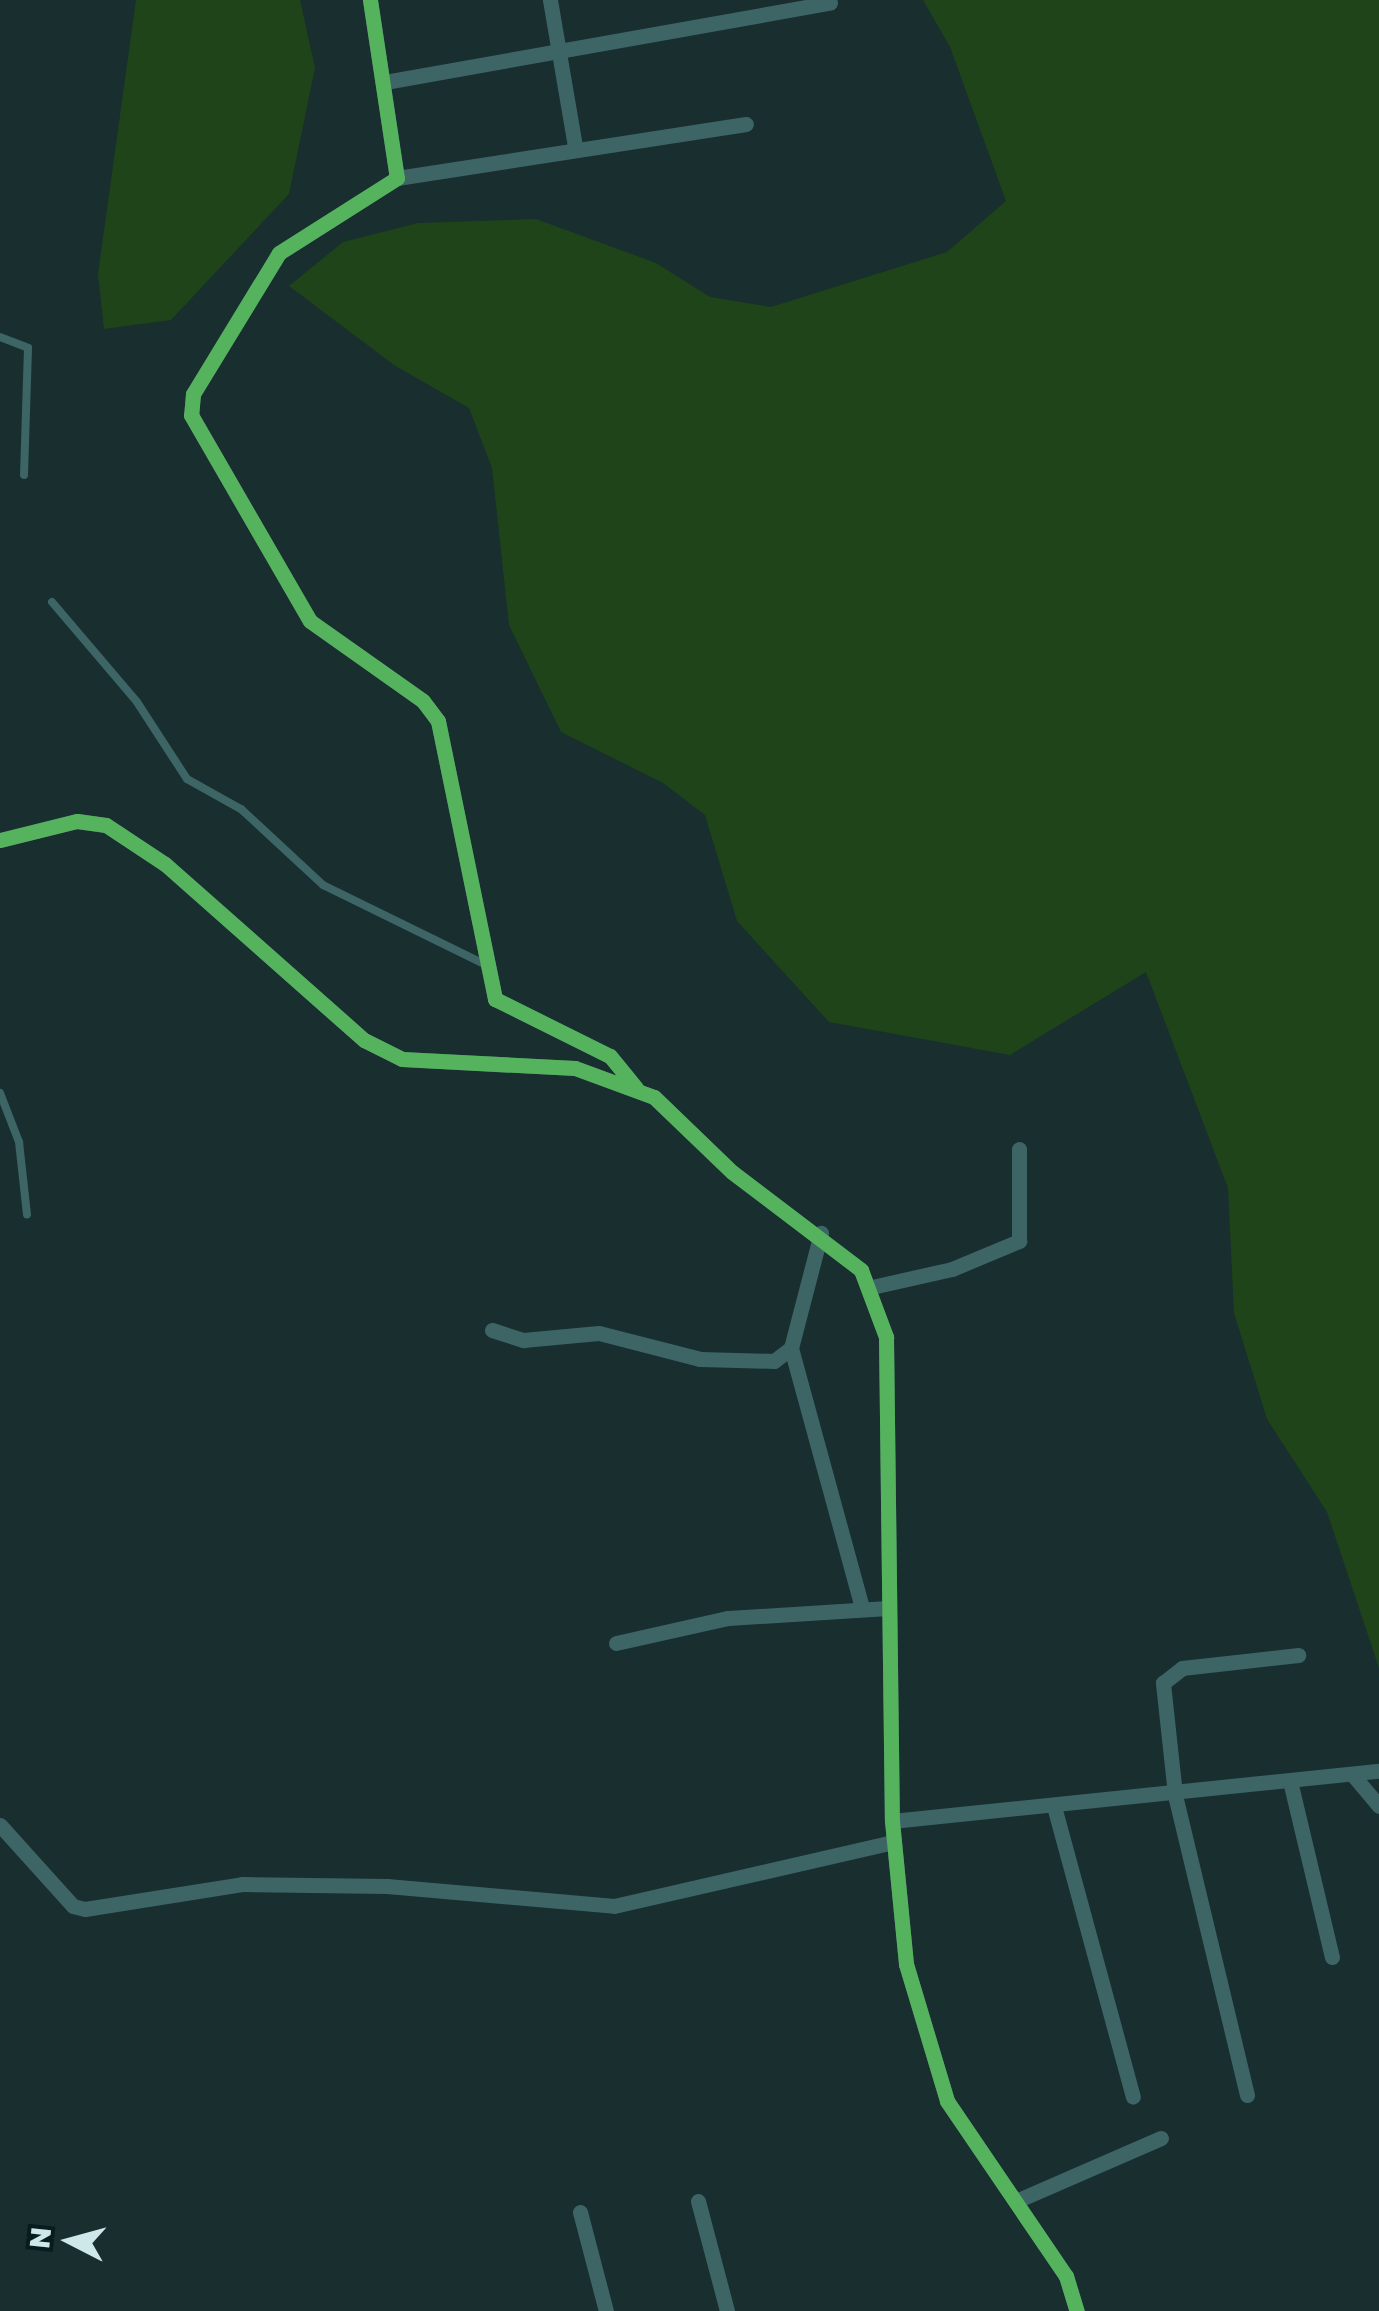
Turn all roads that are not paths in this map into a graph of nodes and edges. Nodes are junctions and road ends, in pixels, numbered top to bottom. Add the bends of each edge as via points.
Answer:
1 (370, 0) edge
2 (550, 0) edge
3 (830, 4) dead end
4 (558, 49) junction
5 (384, 82) junction
6 (746, 124) dead end
7 (575, 147) junction
8 (397, 178) junction
9 (0, 338) edge
10 (24, 475) dead end
11 (52, 602) dead end
12 (0, 840) edge
13 (486, 965) junction
14 (636, 1088) junction
15 (0, 1092) edge
16 (1018, 1150) dead end
17 (27, 1214) dead end
18 (820, 1233) junction
19 (872, 1286) junction
20 (492, 1330) dead end
21 (791, 1348) junction
22 (862, 1608) junction
23 (888, 1608) junction
24 (616, 1642) dead end
25 (1298, 1655) dead end
26 (1379, 1771) edge
27 (1352, 1774) junction
28 (1290, 1781) junction
29 (1175, 1794) junction
30 (1379, 1806) edge
31 (1055, 1810) junction
32 (892, 1821) junction
33 (0, 1825) edge
34 (894, 1842) junction
35 (1332, 1957) dead end
36 (1247, 2094) dead end
37 (1133, 2097) dead end
38 (1161, 2138) dead end
39 (698, 2201) dead end
40 (1016, 2202) junction
41 (580, 2212) dead end
42 (606, 2311) edge
43 (726, 2311) edge
44 (1077, 2311) edge

1 - 5 street
2 - 4 street
3 - 4 street
4 - 5 street
4 - 7 street
5 - 8 street
6 - 7 street
7 - 8 street
8 - 13 street via 279,253 192,394 191,415 310,621 423,701 438,721
9 - 10 lane via 28,348
11 - 13 lane via 137,702 187,780 241,809 323,886
12 - 14 street via 77,820 106,825 180,877 364,1040 402,1059 517,1060
13 - 14 street via 500,1004 610,1056
14 - 18 street via 674,1112 756,1190
15 - 17 lane via 19,1142
16 - 19 street via 1019,1240 952,1269
18 - 19 street
18 - 21 street
19 - 23 street via 886,1337
20 - 21 street via 523,1340 600,1333 700,1359 774,1361
21 - 22 street
22 - 23 street
22 - 24 street via 728,1618
23 - 32 street
25 - 29 street via 1168,1674
26 - 27 street
27 - 28 street
27 - 30 street
28 - 29 street
28 - 35 street
29 - 31 street
29 - 36 street
31 - 32 street
31 - 37 street
32 - 34 street
33 - 34 street via 72,1906 85,1909 242,1884 387,1886 614,1906
34 - 40 street via 916,2012 948,2101
38 - 40 street
39 - 43 street
40 - 44 street via 1066,2276
41 - 42 street

